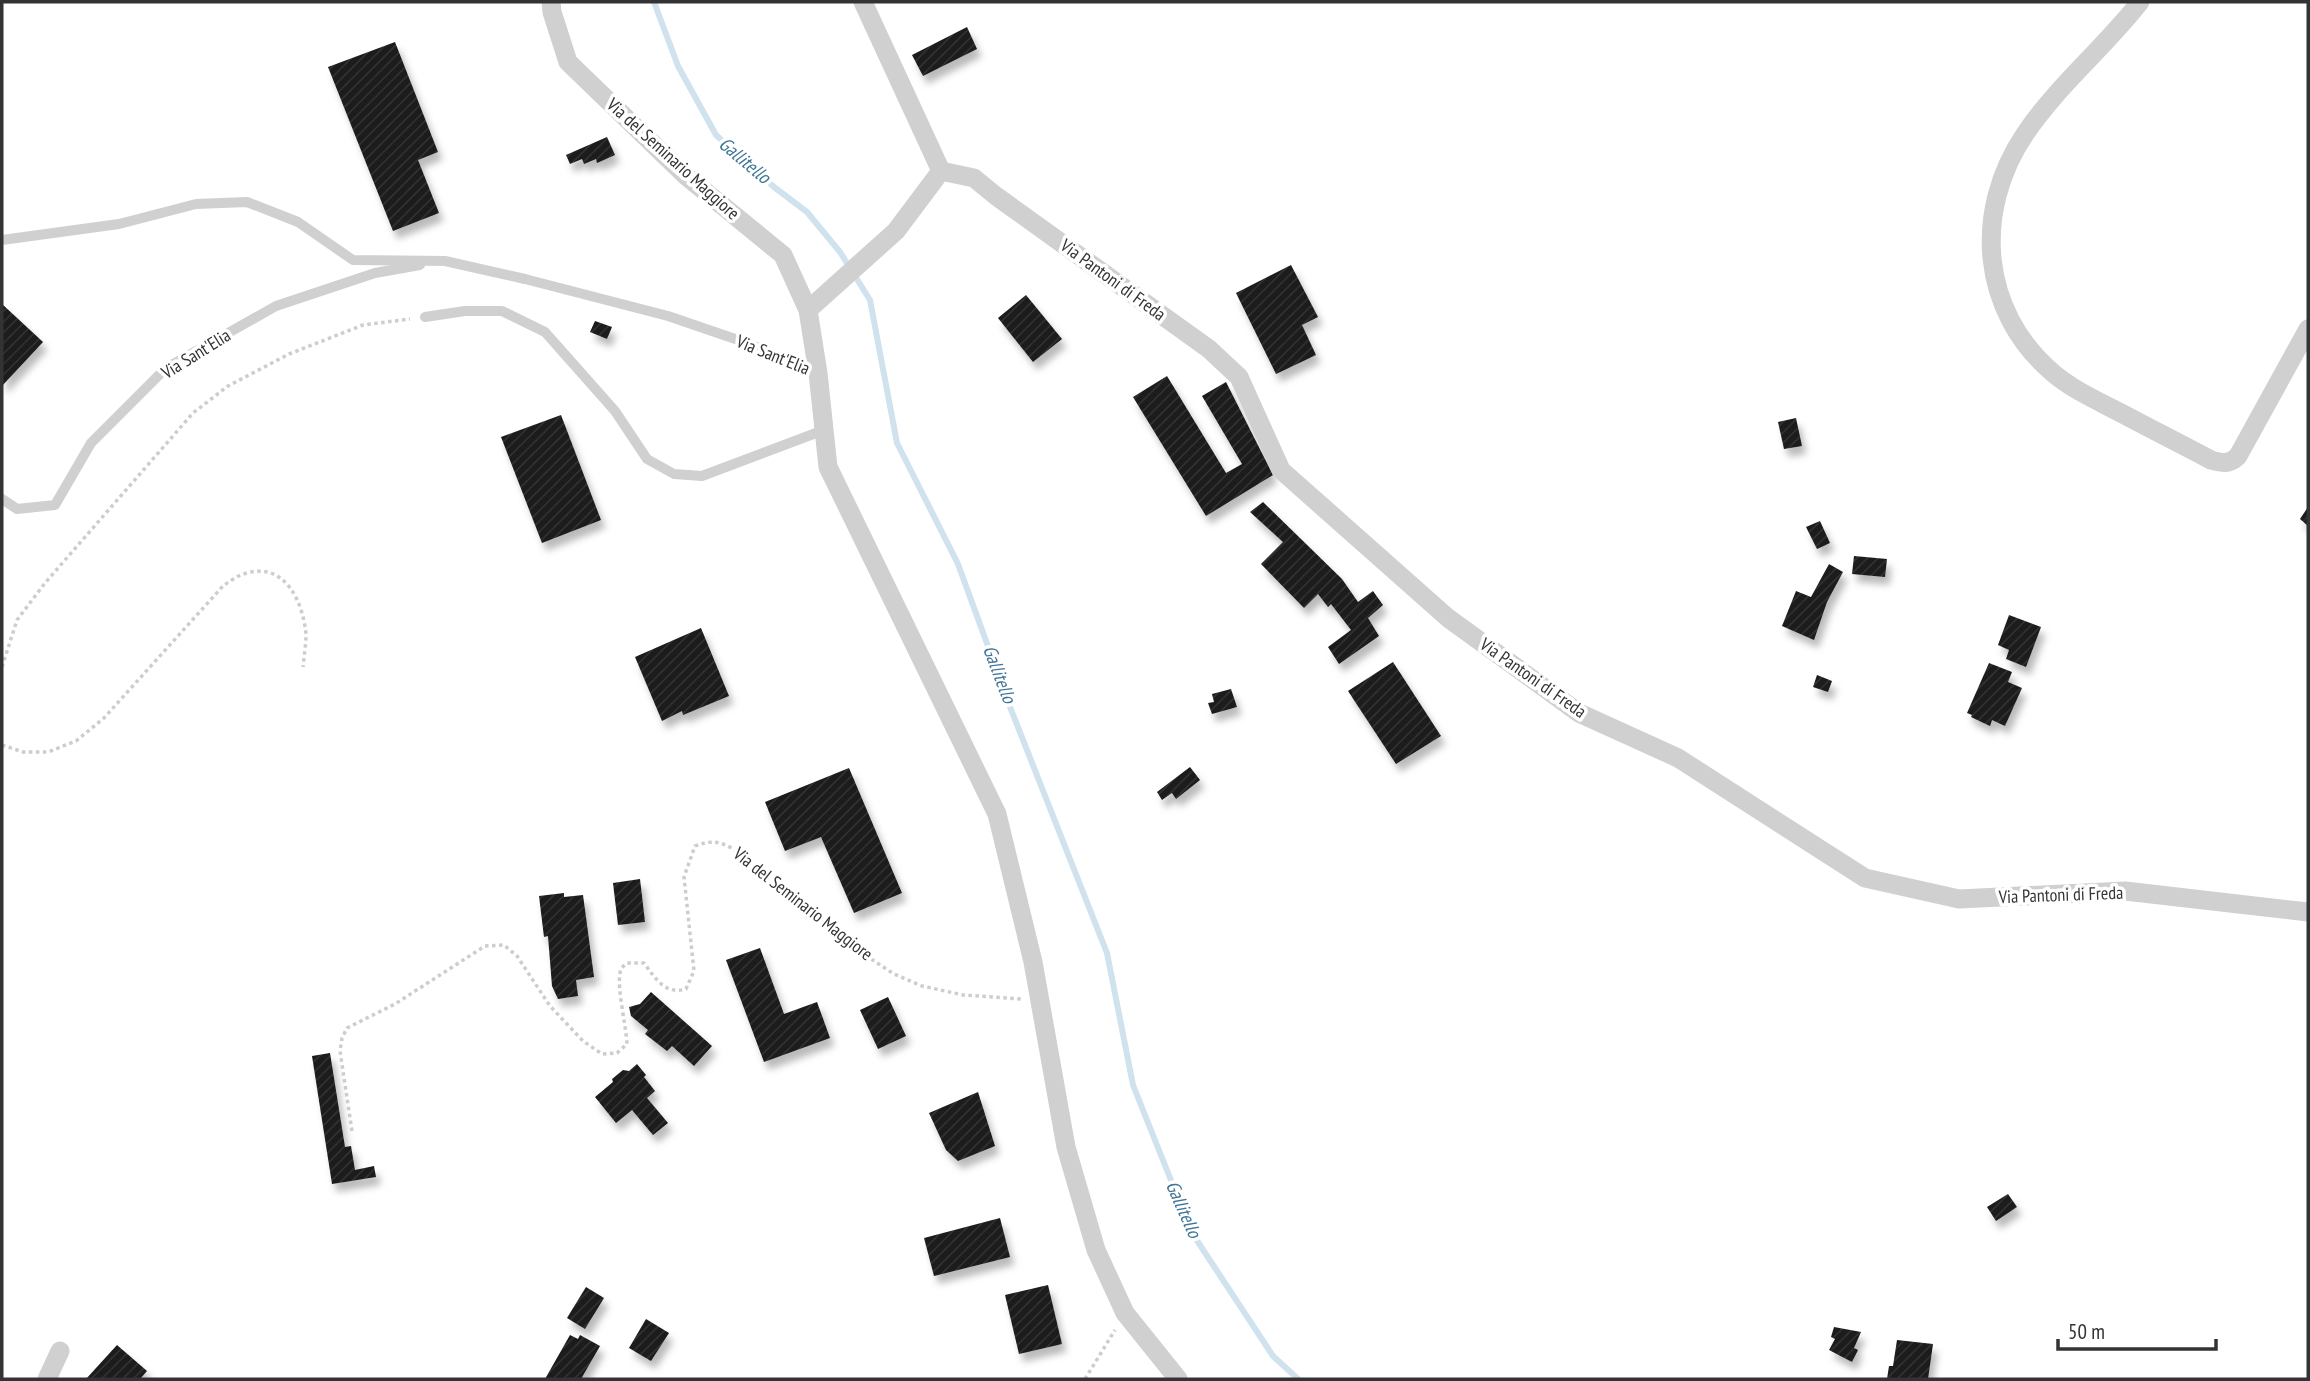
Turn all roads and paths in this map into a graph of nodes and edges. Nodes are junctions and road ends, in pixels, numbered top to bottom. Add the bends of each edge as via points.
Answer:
1 (551, 2) edge
2 (863, 2) edge
3 (2140, 2) edge
4 (941, 171) junction
5 (2, 240) edge
6 (444, 261) junction
7 (813, 305) junction
8 (425, 317) joint
9 (2308, 329) edge
10 (818, 373) junction
11 (824, 429) junction
12 (2, 499) edge
13 (2, 667) edge
14 (303, 667) dead end
15 (2, 745) edge
16 (2308, 912) edge
17 (1040, 1000) junction
18 (352, 1131) dead end
19 (1125, 1313) junction
20 (60, 1351) dead end
21 (47, 1379) edge
22 (1085, 1379) edge
23 (1178, 1379) edge

1 - 7 street, Via del Seminario Maggiore via 568,62 687,176 783,255
2 - 4 street
3 - 9 street via 2050,102 2024,135 2006,170 1994,203 1990,243 1993,274 2006,312 2038,359 2081,393 2222,463 2238,456
4 - 7 street via 896,231
4 - 16 street, Via Pantoni di Freda via 974,178 1209,349 1239,377 1281,470 1448,618 1579,713 1678,758 1866,878 1959,899 2124,891
5 - 6 lane, Via Sant'Elia via 119,224 196,204 247,202 298,222 354,260
6 - 10 lane, Via Sant'Elia via 668,316
6 - 12 lane, Via Sant'Elia via 375,273 276,306 166,368 91,443 55,505 17,509
7 - 10 street, Via del Seminario Maggiore
8 - 11 lane via 502,311 545,332 615,411 647,459 674,474 702,476
8 - 13 path via 363,326 289,354 228,386 193,413 38,592 17,620
10 - 11 street, Via del Seminario Maggiore
11 - 17 street, Via del Seminario Maggiore via 828,467 997,814
14 - 15 path via 306,635 301,604 285,580 264,570 245,573 223,586 104,718 76,741 48,752
17 - 18 path, Via del Seminario Maggiore via 964,995 894,974 733,849 722,842 706,842 695,846 684,877 694,971 691,981 676,992 666,989 644,963 627,963 620,981 627,1044 617,1053 602,1054 583,1041 550,1006 517,956 503,945 485,946 395,1004 347,1028 340,1051
17 - 19 street, Via del Seminario Maggiore via 1066,1147 1096,1250
19 - 22 path
19 - 23 street, Via del Seminario Maggiore
20 - 21 street

